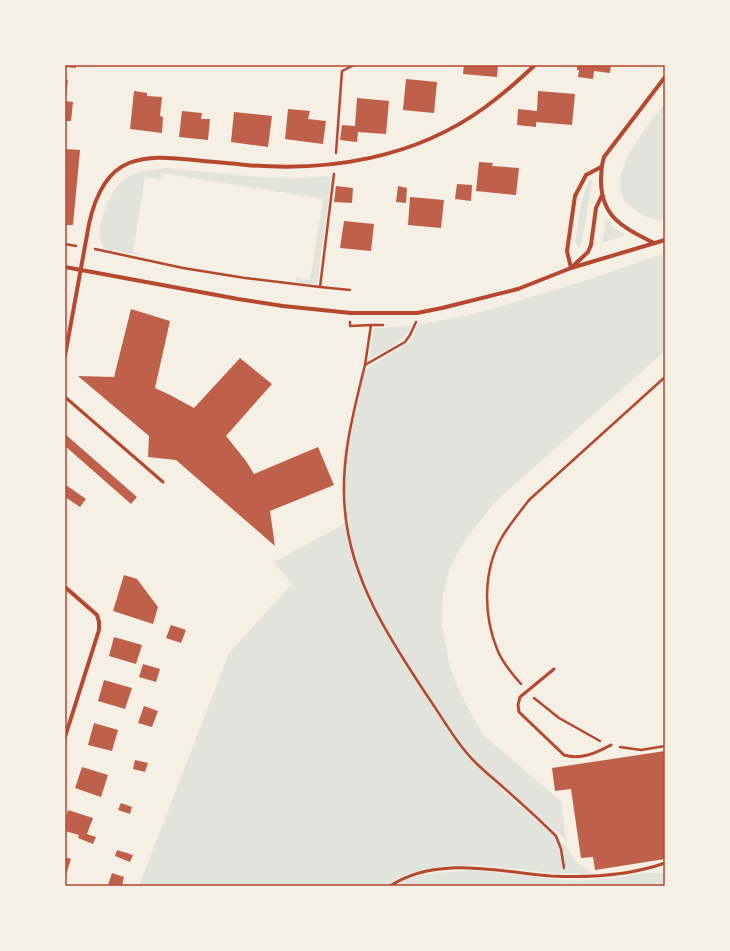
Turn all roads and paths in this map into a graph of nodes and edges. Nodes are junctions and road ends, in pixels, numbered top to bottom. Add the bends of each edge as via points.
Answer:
1 (354, 65) edge
2 (535, 65) edge
3 (665, 77) edge
4 (335, 164) junction
5 (601, 167) junction
6 (602, 195) junction
7 (665, 240) edge
8 (654, 244) junction
9 (84, 247) junction
10 (65, 267) edge
11 (571, 268) junction
12 (80, 270) junction
13 (320, 288) junction
14 (350, 290) dead end
15 (351, 313) junction
16 (417, 313) junction
17 (65, 356) edge
18 (365, 365) junction
19 (665, 377) edge
20 (65, 396) edge
21 (163, 482) dead end
22 (65, 587) edge
23 (554, 669) dead end
24 (521, 684) dead end
25 (534, 698) dead end
26 (65, 737) edge
27 (611, 745) junction
28 (665, 746) edge
29 (665, 863) edge
30 (551, 876) junction
31 (390, 886) edge

1 - 4 path via 342,71
2 - 4 street via 512,87 454,127 385,155
3 - 5 street via 604,158
4 - 9 street via 293,167 160,157 142,159 127,164 108,179 100,190 93,205
4 - 13 path
5 - 6 street
5 - 11 street via 586,175 575,196 567,251
6 - 8 street via 610,213 624,227
6 - 11 street via 596,208 588,252
7 - 8 street
8 - 11 street
9 - 12 street
9 - 13 path via 183,268
10 - 12 street
11 - 16 street via 518,290
12 - 15 street via 282,306
12 - 17 street
13 - 14 path
15 - 16 street
15 - 18 path via 350,326 371,325
16 - 18 path via 416,323 405,342
18 - 30 path via 354,406 344,490 347,534 357,570 394,645 449,729 475,762 556,836 564,869
19 - 24 path via 529,500 501,538 487,587 488,620 497,650
20 - 21 lane
22 - 26 street via 97,615 99,630
23 - 27 lane via 520,697 519,712 564,755 586,757
25 - 27 path via 559,718
27 - 28 path via 641,750
29 - 30 lane via 611,876
30 - 31 lane via 475,867 416,874 400,879

